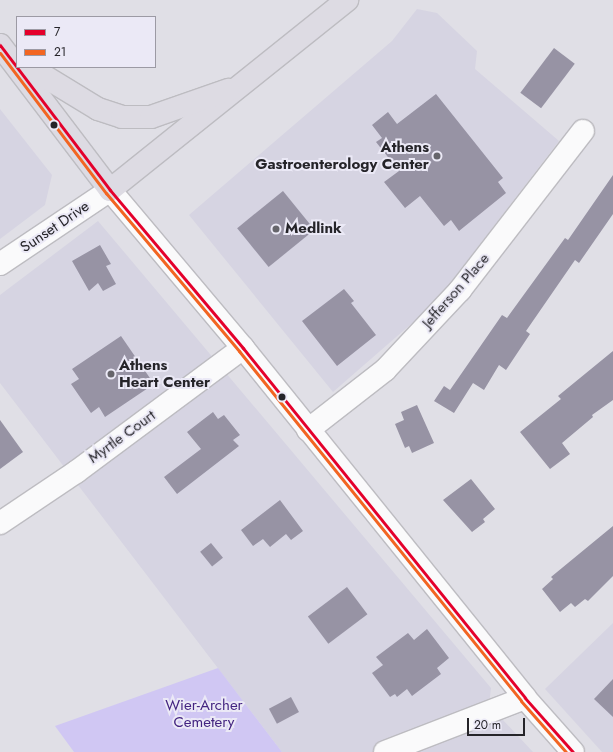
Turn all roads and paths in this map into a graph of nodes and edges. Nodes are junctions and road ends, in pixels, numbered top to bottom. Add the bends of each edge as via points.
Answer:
1 (347, 0) edge
2 (7, 53) edge
3 (16, 65) edge
4 (18, 68) edge
5 (31, 68) edge
6 (244, 85) junction
7 (583, 131) dead end
8 (110, 190) junction
9 (0, 264) edge
10 (243, 348) junction
11 (308, 430) junction
12 (0, 523) edge
13 (525, 698) junction
14 (385, 752) edge
15 (573, 752) edge

1 - 6 highway
2 - 3 highway
4 - 8 highway
5 - 6 highway via 98,109 130,118 151,116
6 - 8 highway
7 - 11 street, Jefferson Place via 455,295 385,370
8 - 9 street, Sunset Drive
8 - 10 street
10 - 11 street
10 - 12 street, Myrtle Court via 76,472
11 - 13 street
13 - 14 street
13 - 15 street

